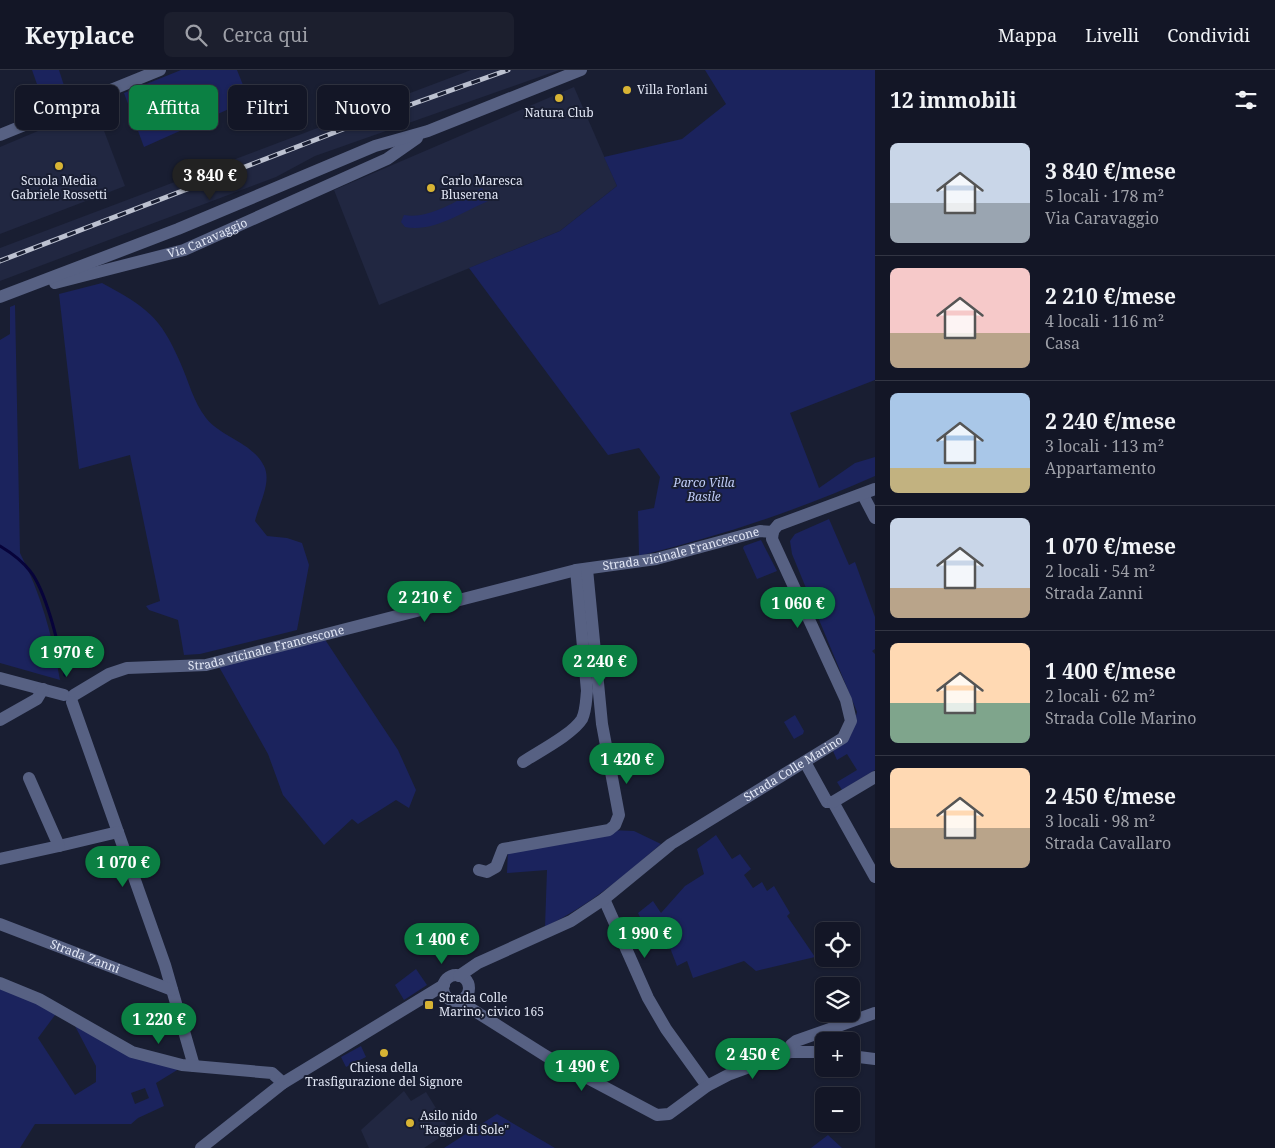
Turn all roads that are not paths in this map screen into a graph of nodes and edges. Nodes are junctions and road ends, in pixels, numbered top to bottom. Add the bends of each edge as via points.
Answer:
1 (160, 70) edge
2 (581, 70) edge
3 (428, 131) junction
4 (0, 136) edge
5 (0, 297) edge
6 (875, 490) edge
7 (863, 495) junction
8 (875, 518) edge
9 (773, 532) junction
10 (581, 569) junction
11 (0, 678) edge
12 (43, 689) junction
13 (70, 697) junction
14 (0, 720) edge
15 (523, 762) dead end
16 (805, 762) junction
17 (28, 778) dead end
18 (875, 778) edge
19 (833, 802) junction
20 (118, 832) junction
21 (59, 846) junction
22 (0, 859) edge
23 (479, 870) dead end
24 (875, 877) edge
25 (604, 899) junction
26 (0, 924) edge
27 (459, 976) junction
28 (0, 983) edge
29 (172, 990) junction
30 (444, 990) junction
31 (459, 1001) junction
32 (875, 1013) edge
33 (790, 1052) junction
34 (815, 1052) edge
35 (860, 1057) edge
36 (875, 1059) edge
37 (194, 1066) junction
38 (283, 1083) junction
39 (707, 1086) junction
40 (201, 1148) edge

1 - 4 street
2 - 3 street, Via Caravaggio
3 - 5 street, Via Caravaggio via 375,146 178,230
3 - 5 street, Via Caravaggio via 387,159 184,250
6 - 7 street
7 - 8 street
7 - 9 street via 778,525
9 - 10 street, Strada vicinale Francescone via 760,530 656,559
9 - 16 street, Strada Colle Marino via 772,540 850,715 843,738
10 - 13 street, Strada vicinale Francescone via 206,664 127,668 90,684
10 - 15 street via 587,691 581,720
10 - 23 street, Strada vicinale Francescone via 618,820 609,830 503,849 496,867 487,872
11 - 12 street
12 - 13 street
12 - 14 street via 37,699
13 - 20 street
16 - 19 street via 827,802
16 - 25 street, Strada Colle Marino via 671,844
17 - 21 street
18 - 19 street
19 - 24 street
20 - 21 street
20 - 29 street
21 - 22 street
25 - 27 street, Strada Colle Marino via 571,920 478,963
25 - 39 street via 648,998
26 - 29 street, Strada Zanni
27 - 30 street via 450,977
27 - 31 street via 465,979 469,988 467,995
28 - 37 street via 39,999 132,1052
29 - 37 street
30 - 31 street via 453,1001
30 - 38 street via 424,997
31 - 39 street via 546,1056 650,1113 669,1114
32 - 33 street via 796,1041
33 - 34 street
33 - 39 street
35 - 36 street
37 - 38 street via 272,1073
38 - 40 street

